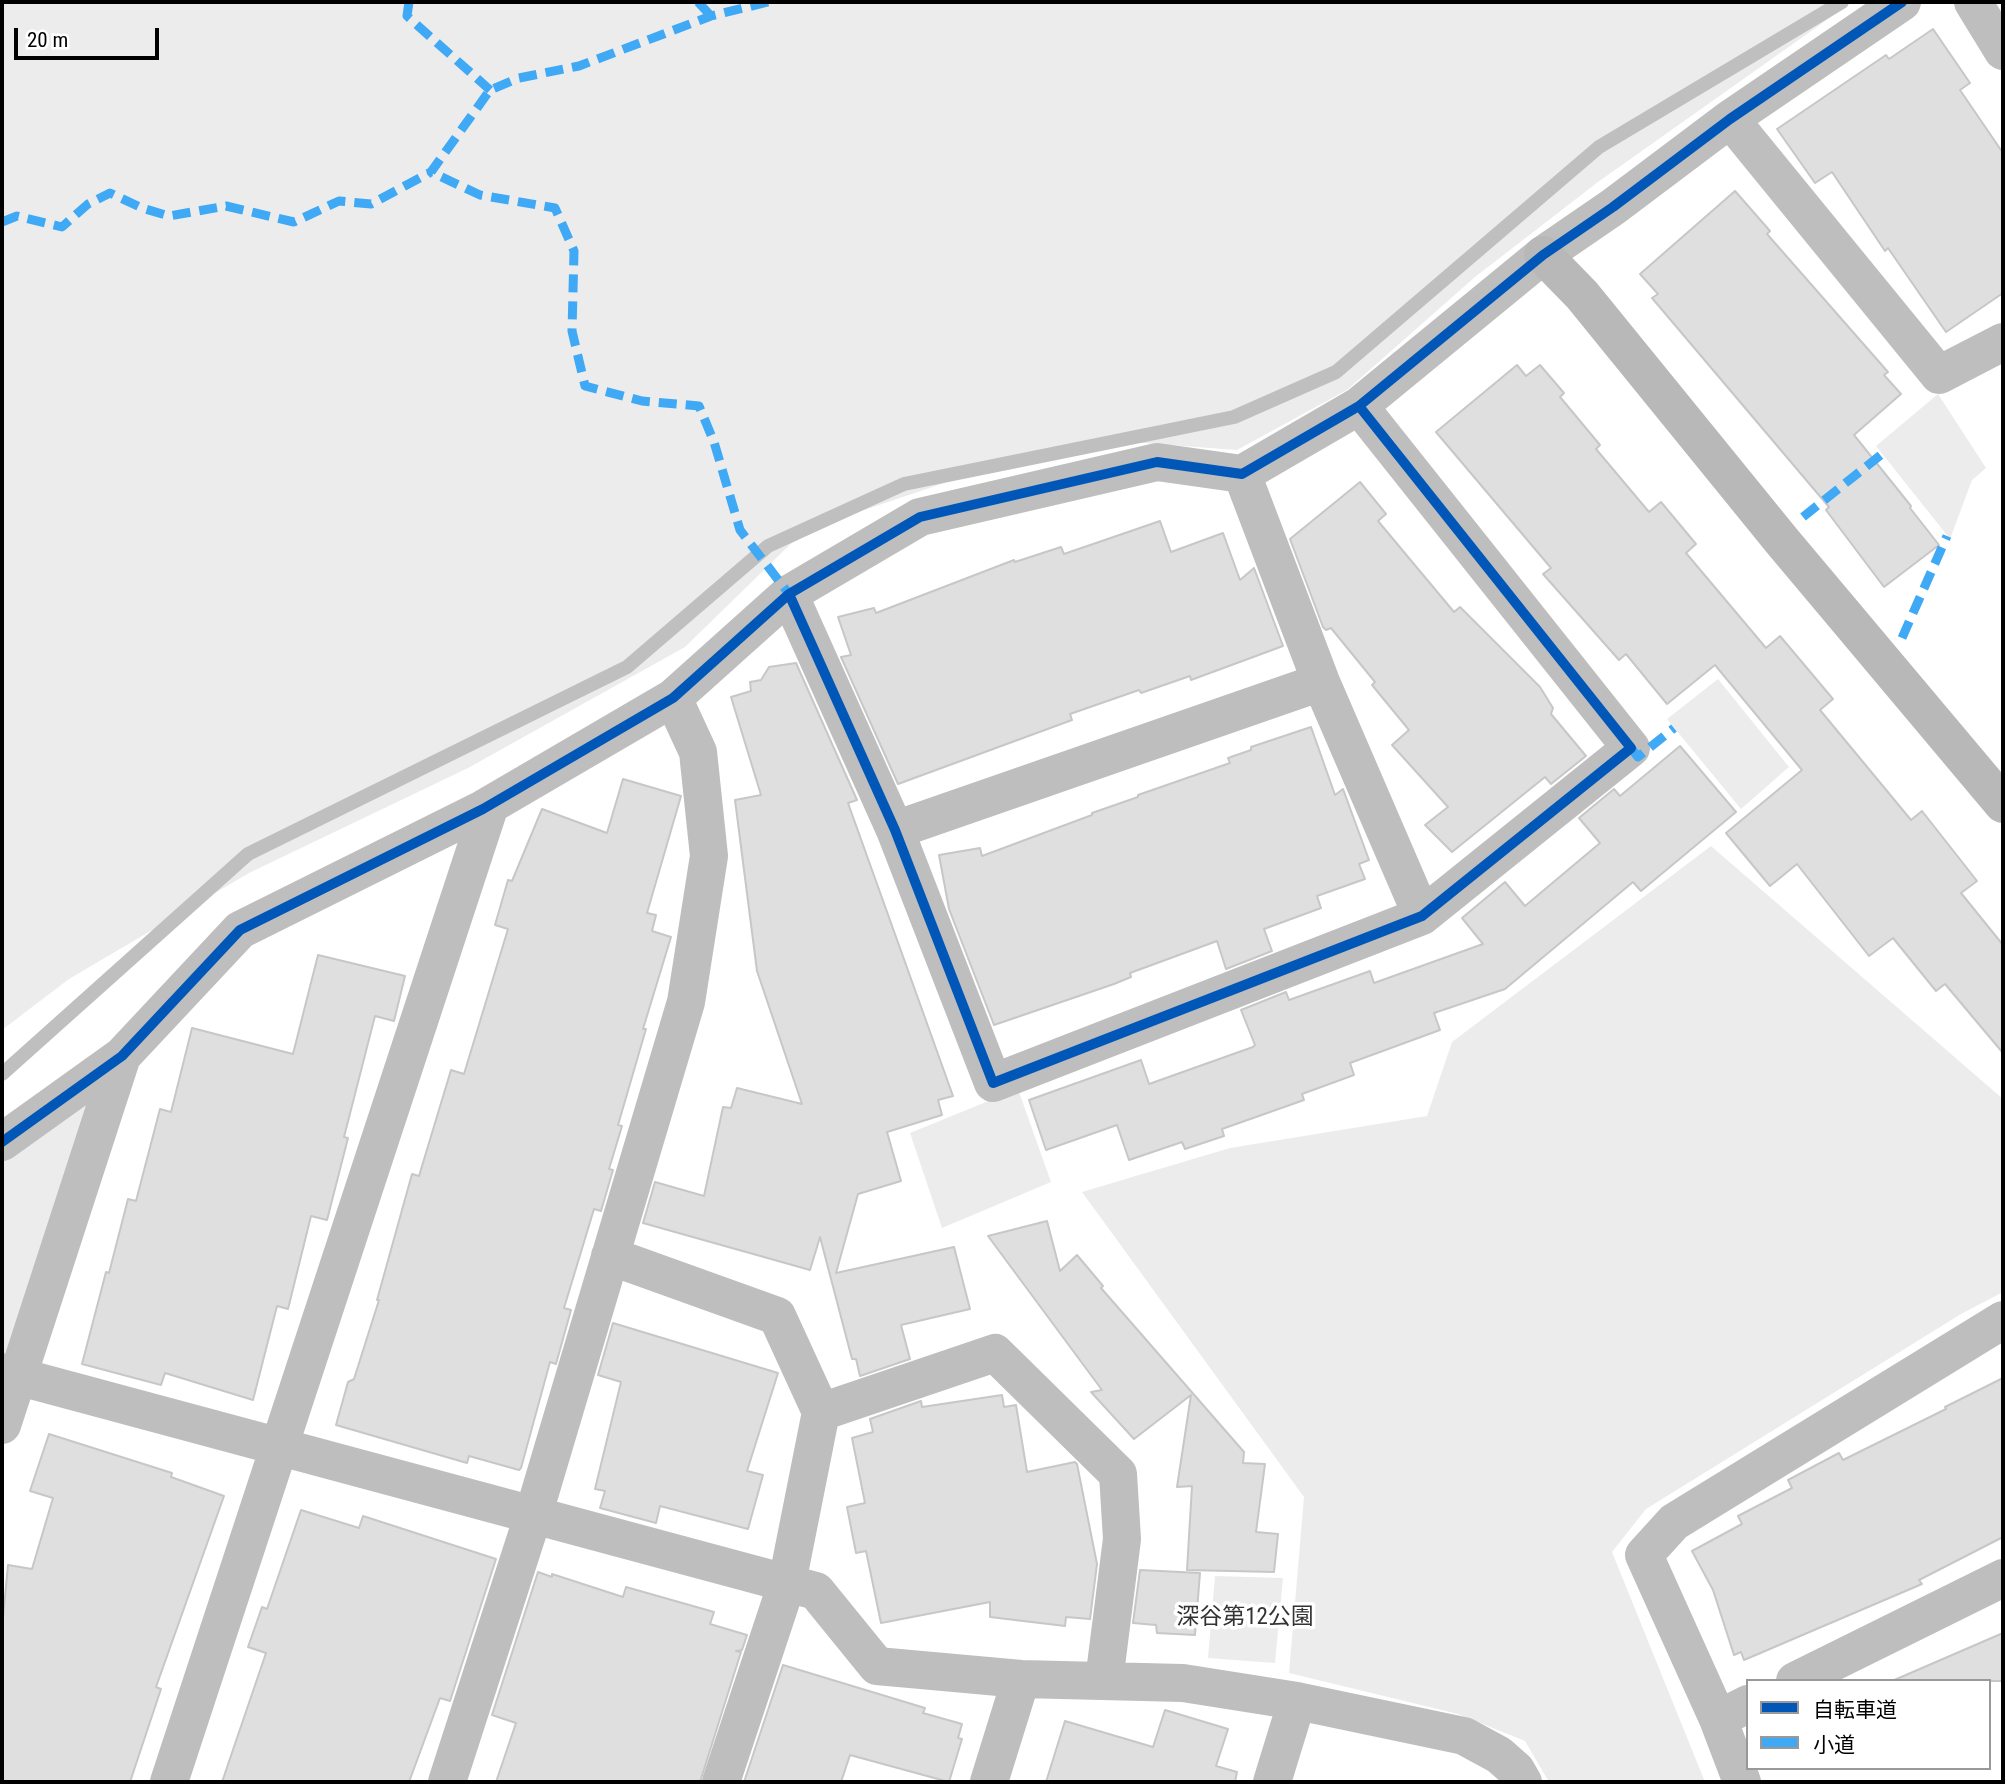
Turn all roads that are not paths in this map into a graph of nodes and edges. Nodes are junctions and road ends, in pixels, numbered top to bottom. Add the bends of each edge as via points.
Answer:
1 (1902, 2) edge
2 (1973, 2) edge
3 (2003, 51) edge
4 (1730, 119) junction
5 (1543, 255) junction
6 (2003, 342) edge
7 (1359, 406) junction
8 (1242, 474) junction
9 (789, 594) junction
10 (1321, 682) junction
11 (673, 698) junction
12 (1999, 792) edge
13 (490, 805) junction
14 (895, 830) junction
15 (1422, 916) junction
16 (122, 1056) junction
17 (2, 1142) edge
18 (611, 1256) junction
19 (2003, 1320) edge
20 (10, 1374) edge
21 (821, 1412) junction
22 (2, 1425) edge
23 (279, 1447) junction
24 (533, 1516) junction
25 (2003, 1578) edge
26 (787, 1583) junction
27 (1021, 1679) junction
28 (1799, 1679) edge
29 (1104, 1681) junction
30 (1297, 1701) junction
31 (1733, 1711) edge
32 (169, 1782) edge
33 (447, 1782) edge
34 (721, 1782) edge
35 (989, 1782) edge
36 (1272, 1782) edge
37 (1523, 1782) edge
38 (1742, 1782) edge

1 - 4 street
2 - 3 street
4 - 5 street
4 - 6 street via 1939,375
5 - 7 street
5 - 12 street via 1582,295 1782,541
7 - 8 street
7 - 15 street via 1631,748
8 - 9 street via 1157,463 920,517
8 - 10 street
9 - 11 street
9 - 14 street
10 - 14 street
10 - 15 street
11 - 13 street
11 - 18 street via 698,752 709,856 686,1002
13 - 16 street via 240,930
13 - 23 street
14 - 15 street via 993,1083
16 - 17 street
16 - 20 street
18 - 21 street via 777,1316
18 - 24 street
19 - 31 street via 1674,1522 1644,1555
20 - 22 street
20 - 23 street
21 - 26 street
21 - 29 street via 995,1353 1118,1474 1122,1539
23 - 24 street
23 - 32 street
24 - 26 street
24 - 33 street
25 - 28 street
26 - 27 street via 816,1591 877,1666
26 - 34 street
27 - 29 street
27 - 35 street
29 - 30 street via 1183,1683
30 - 36 street
30 - 37 street via 1464,1736 1499,1755
31 - 38 street

